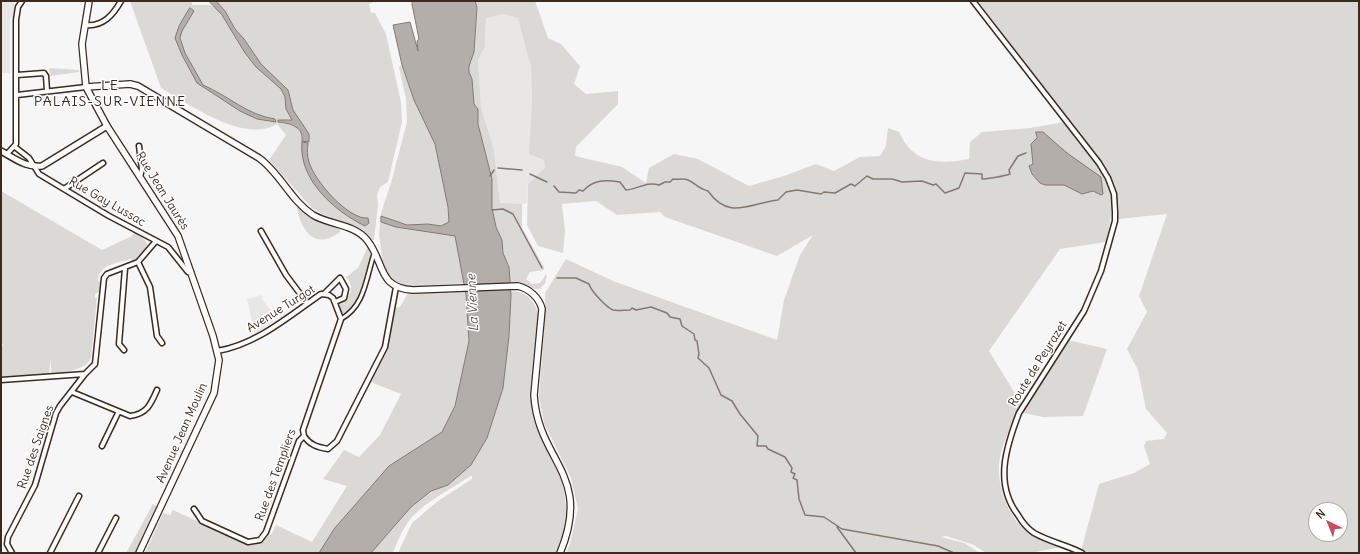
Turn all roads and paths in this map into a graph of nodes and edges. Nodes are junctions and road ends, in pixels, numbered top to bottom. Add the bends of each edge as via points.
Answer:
1 (22, 1) edge
2 (89, 1) edge
3 (121, 1) edge
4 (973, 1) edge
5 (85, 25) junction
6 (17, 75) junction
7 (86, 87) junction
8 (47, 91) junction
9 (17, 95) junction
10 (107, 126) junction
11 (139, 146) dead end
12 (15, 147) junction
13 (1, 151) edge
14 (7, 154) junction
15 (103, 163) dead end
16 (34, 167) junction
17 (140, 177) junction
18 (64, 189) junction
19 (261, 231) dead end
20 (156, 241) junction
21 (374, 254) junction
22 (138, 262) junction
23 (125, 268) junction
24 (191, 272) junction
25 (396, 288) junction
26 (324, 294) junction
27 (335, 302) junction
28 (307, 303) junction
29 (340, 319) junction
30 (162, 343) dead end
31 (124, 350) dead end
32 (217, 351) junction
33 (85, 374) junction
34 (1, 380) edge
35 (157, 390) dead end
36 (72, 392) junction
37 (118, 413) junction
38 (304, 436) junction
39 (102, 446) dead end
40 (79, 496) dead end
41 (194, 509) dead end
42 (116, 518) dead end
43 (12, 553) edge
44 (50, 553) edge
45 (98, 553) edge
46 (139, 553) edge
47 (560, 553) edge
48 (1082, 553) edge

1 - 6 street via 18,7 16,20
2 - 5 main road
3 - 5 street via 109,18 95,26
4 - 48 street, Route de Peyrazet via 1099,163 1114,194 1115,221 1101,271 1084,311 1019,413 1012,430 1003,476 1012,508 1023,523 1044,538
5 - 7 main road via 82,52
6 - 8 street via 44,73
6 - 9 street
7 - 8 street
7 - 10 main road, Rue Jean Jaurès
7 - 21 main road via 130,84 149,91 259,158 274,170 312,214 363,235
8 - 9 street
9 - 12 street
10 - 16 street via 47,163
10 - 17 main road, Rue Jean Jaurès
11 - 17 street via 142,169
12 - 14 street
12 - 16 street via 30,158
13 - 14 street, Rue Gay Lussac
14 - 16 street, Rue Gay Lussac
15 - 18 street
16 - 18 street, Rue Gay Lussac via 39,174
17 - 24 main road, Rue Jean Jaurès via 178,236
18 - 20 street, Rue Gay Lussac
19 - 28 street via 286,275
20 - 22 street
20 - 24 street, Rue Gay Lussac via 168,247 181,266
21 - 25 main road
21 - 29 street via 356,307
22 - 23 street
22 - 30 street via 150,286 157,336
23 - 31 street via 119,344
23 - 33 street, Rue des Saignes via 107,274 104,278 95,364
24 - 32 main road, Avenue Jean Moulin
25 - 38 street via 385,347 337,441 328,448 319,448 310,444
25 - 47 main road via 413,290 513,286 528,290 536,297 542,309 535,409 539,423 566,478 572,502 569,528
26 - 27 street, Avenue Turgot via 330,295
26 - 27 street via 340,278 346,289 344,298
26 - 28 street, Avenue Turgot
27 - 29 street
28 - 32 street, Avenue Turgot via 250,341 229,350
29 - 38 street, Rue des Templiers via 303,430
32 - 46 main road, Avenue Jean Moulin via 218,369 214,392
33 - 34 street
33 - 36 street, Rue des Saignes
35 - 37 street via 151,406 145,411 130,416
36 - 37 street
36 - 43 street, Rue des Saignes via 56,413 35,485 8,537 7,544
37 - 39 street
38 - 41 street, Rue des Templiers via 299,441 266,532 260,540 248,542 202,521
40 - 44 street
42 - 45 street

